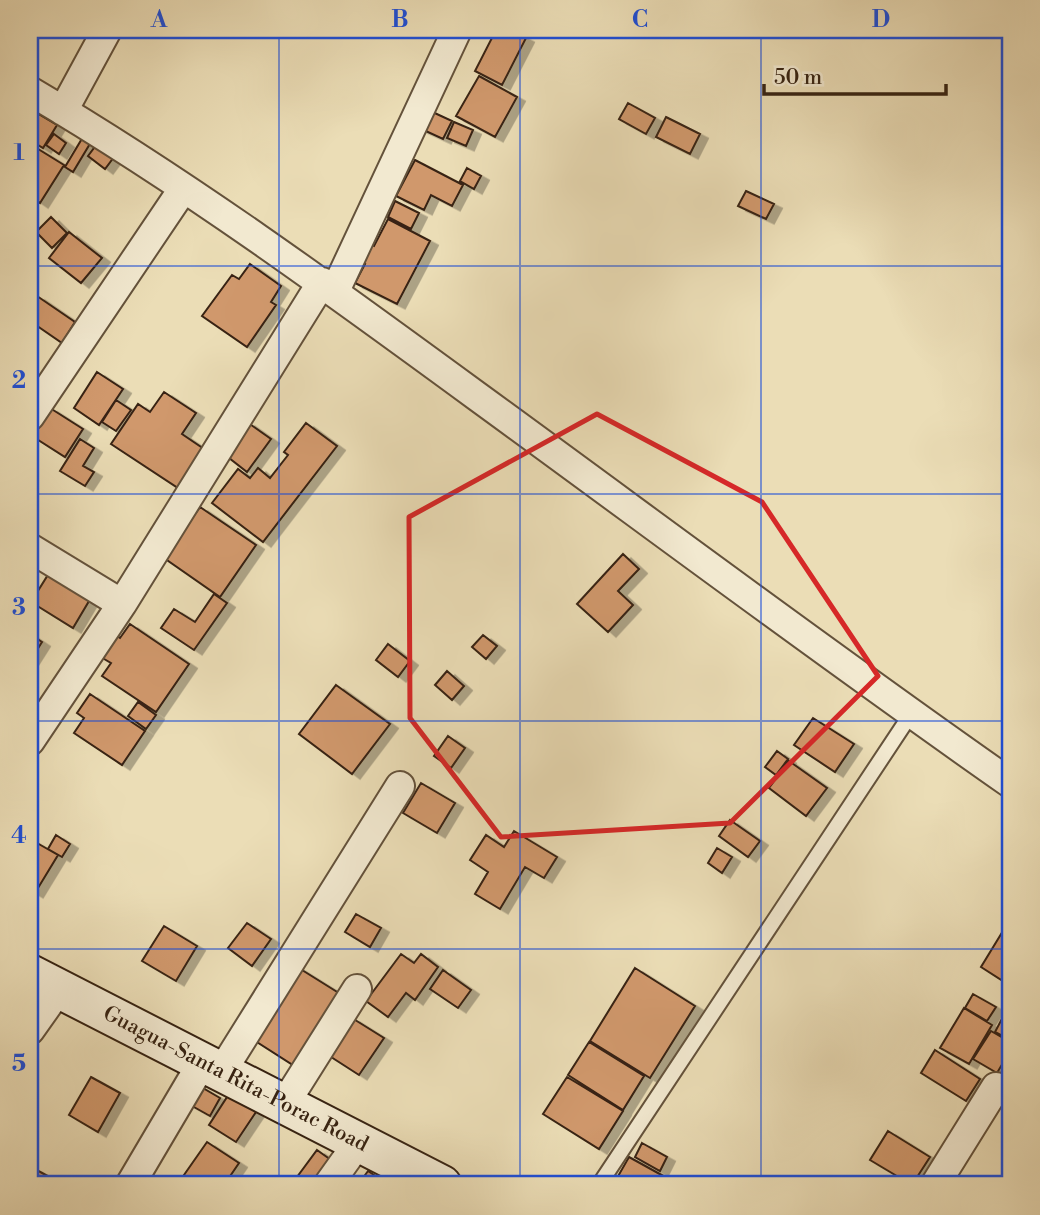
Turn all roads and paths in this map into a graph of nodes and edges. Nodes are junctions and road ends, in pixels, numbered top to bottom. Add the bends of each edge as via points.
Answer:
1 (107, 30) edge
2 (457, 30) edge
3 (30, 91) edge
4 (63, 111) junction
5 (183, 188) junction
6 (329, 287) junction
7 (30, 416) edge
8 (30, 548) edge
9 (122, 604) junction
10 (911, 713) junction
11 (30, 741) edge
12 (1010, 783) edge
13 (400, 786) dead end
14 (44, 981) edge
15 (357, 989) dead end
16 (30, 1030) edge
17 (212, 1067) junction
18 (996, 1087) dead end
19 (285, 1105) junction
20 (358, 1143) junction
21 (417, 1180) edge
22 (130, 1185) edge
23 (328, 1185) edge
24 (599, 1185) edge
25 (935, 1185) edge

1 - 4 street
2 - 6 street
3 - 4 street
4 - 5 street
5 - 6 street
5 - 7 street
6 - 9 street
6 - 10 street
8 - 9 street
9 - 11 street
10 - 12 street
10 - 24 lane
13 - 17 street
14 - 16 street
14 - 17 main road, Guagua-Santa Rita-Porac Road
15 - 19 street
17 - 19 main road, Guagua-Santa Rita-Porac Road
17 - 22 street
18 - 25 street
19 - 20 main road, Guagua-Santa Rita-Porac Road
20 - 21 main road, Guagua-Santa Rita-Porac Road
20 - 23 street

